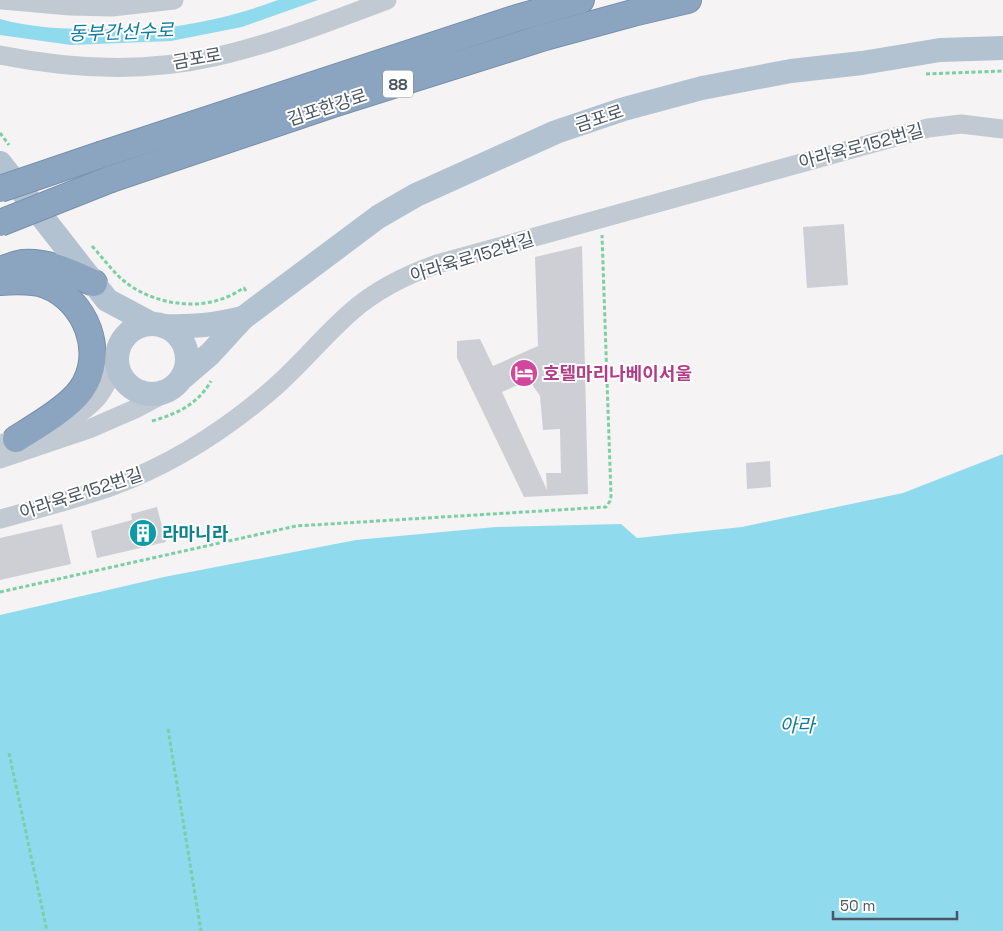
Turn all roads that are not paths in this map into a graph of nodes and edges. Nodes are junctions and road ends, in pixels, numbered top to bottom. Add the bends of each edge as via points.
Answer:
1 (2, 0) edge
2 (174, 0) edge
3 (387, 0) edge
4 (581, 0) edge
5 (688, 0) edge
6 (1003, 48) edge
7 (0, 55) edge
8 (1003, 129) edge
9 (6, 156) edge
10 (0, 190) edge
11 (0, 223) edge
12 (0, 270) edge
13 (0, 282) edge
14 (100, 291) junction
15 (243, 318) junction
16 (158, 325) junction
17 (117, 355) junction
18 (183, 377) junction
19 (165, 393) junction
20 (8, 442) edge
21 (0, 459) edge
22 (0, 519) edge

1 - 2 street via 112,7
3 - 7 street, 금포로 via 214,57 128,67 72,66
4 - 10 highway, 김포한강로 / 88, bridge via 517,18
5 - 11 highway, 김포한강로 / 88, bridge via 545,37 332,104 112,179
6 - 15 main road, 금포로 via 940,50 702,88 556,132 416,195 378,216
8 - 22 street, 아라육로152번길 via 961,124 928,128 415,272 352,310 268,393 192,448 114,486
9 - 14 main road
12 - 14 highway via 22,263 43,264 60,268
13 - 20 highway via 44,284 70,299 88,328 92,359 90,374 80,392 49,418
14 - 16 main road
14 - 17 main road via 115,326
15 - 16 main road via 195,327
15 - 18 main road via 210,354
16 - 17 main road via 140,326 130,332 122,340
16 - 18 main road via 175,332 183,342 187,365
17 - 19 main road via 118,371 131,388 153,395
17 - 20 street via 98,397 73,418
18 - 19 main road
19 - 21 street via 89,430

